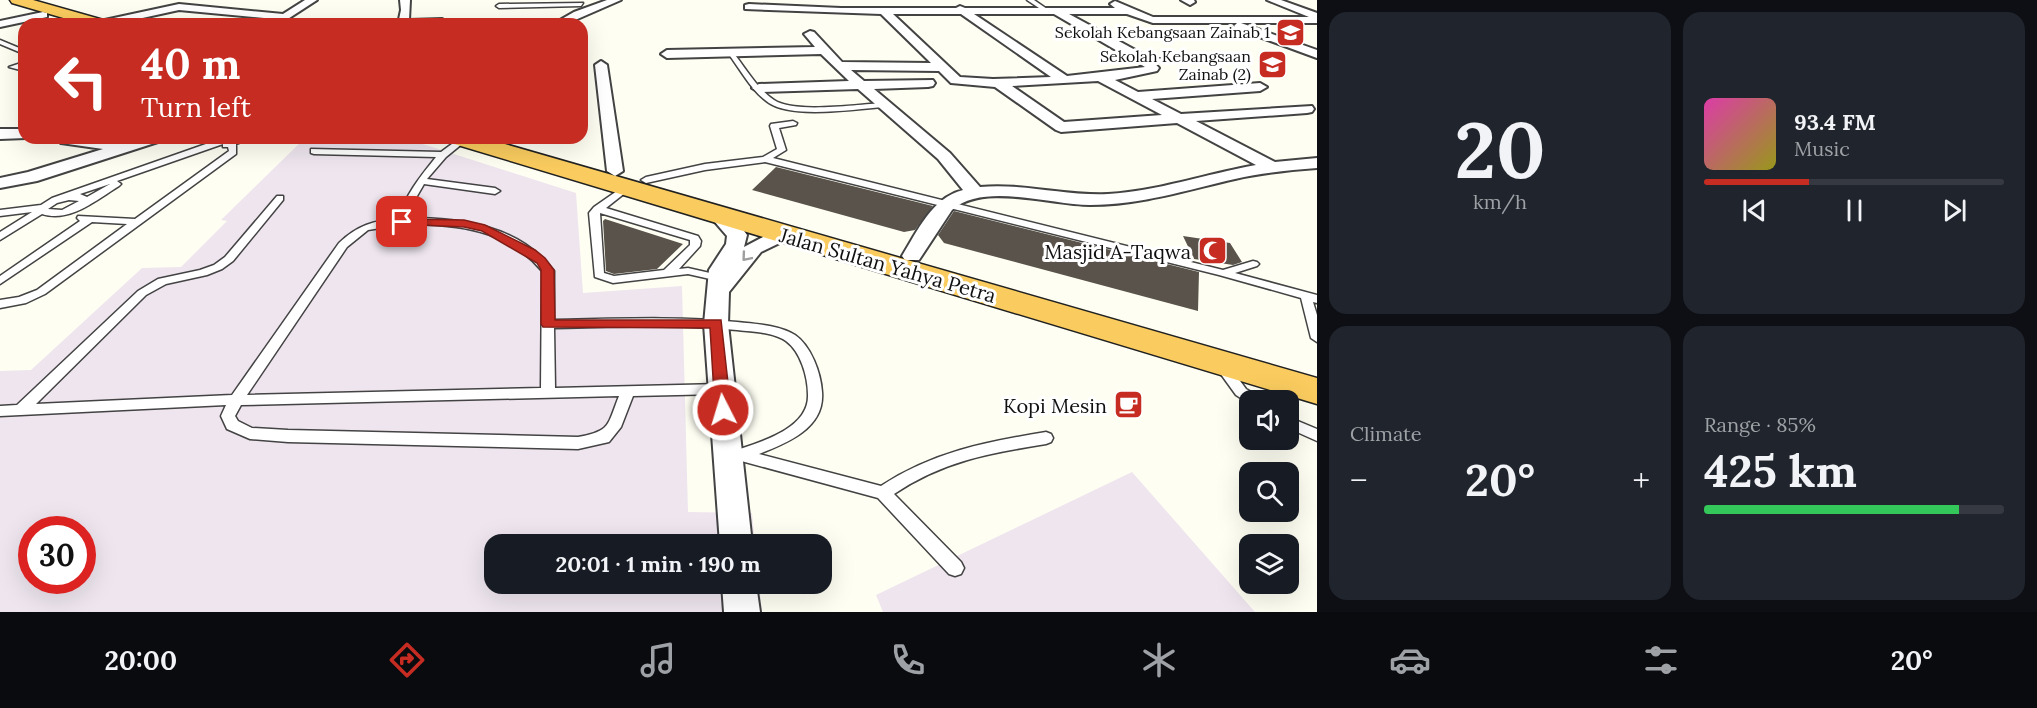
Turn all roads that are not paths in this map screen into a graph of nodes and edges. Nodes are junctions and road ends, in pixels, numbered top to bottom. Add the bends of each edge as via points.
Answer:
1 (312, 0) edge
2 (405, 0) edge
3 (616, 0) edge
4 (831, 0) edge
5 (1030, 0) edge
6 (1108, 0) edge
7 (1272, 0) edge
8 (24, 1) edge
9 (0, 2) edge
10 (499, 6) dead end
11 (581, 6) edge
12 (749, 7) dead end
13 (960, 9) junction
14 (1049, 10) junction
15 (841, 11) junction
16 (884, 11) junction
17 (1129, 11) junction
18 (43, 15) junction
19 (286, 17) joint
20 (29, 18) edge
21 (53, 18) edge
22 (80, 18) edge
23 (128, 18) edge
24 (403, 18) edge
25 (566, 18) edge
26 (1317, 18) edge
27 (18, 20) edge
28 (1225, 21) junction
29 (0, 24) edge
30 (810, 34) dead end
31 (0, 42) edge
32 (1317, 45) edge
33 (1296, 46) junction
34 (18, 50) edge
35 (823, 50) junction
36 (730, 52) junction
37 (667, 54) dead end
38 (1317, 54) edge
39 (1176, 60) dead end
40 (1146, 61) junction
41 (601, 65) dead end
42 (839, 66) junction
43 (942, 67) junction
44 (1100, 77) junction
45 (1063, 79) junction
46 (928, 83) dead end
47 (1000, 84) junction
48 (860, 85) junction
49 (1260, 87) dead end
50 (759, 88) junction
51 (1135, 96) junction
52 (884, 105) junction
53 (1307, 109) dead end
54 (1179, 118) junction
55 (793, 123) dead end
56 (0, 134) edge
57 (18, 134) edge
58 (99, 144) edge
59 (137, 144) edge
60 (222, 144) edge
61 (223, 144) edge
62 (232, 144) edge
63 (455, 144) edge
64 (519, 144) edge
65 (124, 148) junction
66 (314, 151) dead end
67 (765, 159) junction
68 (1317, 163) edge
69 (1272, 166) junction
70 (629, 179) junction
71 (422, 181) junction
72 (0, 183) edge
73 (495, 191) dead end
74 (975, 192) junction
75 (280, 198) dead end
76 (55, 200) junction
77 (947, 202) junction
78 (76, 208) junction
79 (42, 209) junction
80 (597, 209) junction
81 (0, 213) edge
82 (717, 214) junction
83 (89, 219) junction
84 (137, 222) junction
85 (402, 222) junction
86 (783, 234) junction
87 (0, 237) edge
88 (912, 256) junction
89 (1253, 264) dead end
90 (668, 273) junction
91 (1222, 273) junction
92 (0, 280) edge
93 (719, 284) junction
94 (1312, 297) edge
95 (0, 304) edge
96 (548, 324) junction
97 (716, 324) junction
98 (1317, 338) edge
99 (1220, 363) junction
100 (1317, 371) edge
101 (721, 389) junction
102 (628, 390) junction
103 (1240, 390) edge
104 (548, 391) junction
105 (1317, 391) edge
106 (236, 400) junction
107 (21, 410) junction
108 (0, 411) edge
109 (1299, 427) edge
110 (1317, 435) edge
111 (1046, 438) dead end
112 (734, 454) junction
113 (883, 493) junction
114 (736, 534) edge
115 (955, 568) dead end
116 (740, 594) edge
117 (742, 612) edge

1 - 19 street
2 - 24 street
3 - 11 street
4 - 15 street
5 - 14 lane
6 - 17 street
7 - 26 street
8 - 22 highway
9 - 18 highway
10 - 11 lane
11 - 25 street
12 - 15 street
13 - 14 street
13 - 16 street
13 - 45 street
14 - 17 street
14 - 40 street
15 - 16 street
16 - 43 street
17 - 28 street via 1153,20
18 - 20 street
18 - 21 highway
19 - 23 street via 179,7
26 - 28 street
27 - 29 street
28 - 33 street
30 - 35 street
31 - 34 lane
32 - 33 street
33 - 38 street
35 - 36 street
35 - 42 street
36 - 37 street
36 - 50 lane
39 - 40 lane
40 - 44 street via 1153,68 1148,71
41 - 70 street
42 - 43 street
42 - 48 street
43 - 47 street via 964,83
44 - 45 street
44 - 51 street
45 - 47 street
46 - 48 street
47 - 54 street via 1061,127
48 - 50 street
48 - 52 street
49 - 51 street
50 - 52 lane via 772,102 788,108
51 - 54 street
52 - 74 street via 944,156
53 - 54 street
54 - 69 street
55 - 67 lane via 774,126 782,150
56 - 57 street
58 - 65 street
59 - 65 street
60 - 76 lane
61 - 78 lane via 113,184
62 - 84 lane via 233,152
63 - 66 lane
63 - 70 highway, Jalan Sultan Yahya Petra
63 - 71 lane
64 - 70 highway, Jalan Sultan Yahya Petra
65 - 72 street
67 - 70 lane
67 - 77 lane
68 - 69 street
69 - 74 street via 1114,199 1066,200
70 - 80 lane
70 - 82 highway, Jalan Sultan Yahya Petra
70 - 88 highway, Jalan Sultan Yahya Petra
71 - 73 lane
71 - 85 lane
74 - 77 street
75 - 107 lane via 229,259 210,270 162,281 142,293
76 - 78 lane via 85,200
76 - 79 lane
77 - 88 street
77 - 91 lane
78 - 79 lane via 50,214
78 - 83 lane via 78,216
79 - 81 lane
79 - 87 lane
80 - 90 lane via 593,217 599,275 613,280
80 - 90 lane via 694,238 697,244
82 - 86 highway, Jalan Sultan Yahya Petra
82 - 93 street via 737,239 721,265
83 - 84 lane
83 - 92 lane
84 - 95 lane via 41,292
85 - 96 lane via 485,228 530,253 548,270
85 - 106 lane via 366,227 353,234
86 -> 93 street via 754,248
86 - 99 highway, Jalan Sultan Yahya Petra
88 - 100 highway, Jalan Sultan Yahya Petra
89 - 91 lane
90 - 93 lane via 691,271
91 - 94 lane
93 - 97 street
94 - 98 lane
96 - 97 lane
96 - 104 lane
97 - 101 street
97 - 112 lane via 767,330 788,337 804,354 816,392 814,410 803,426
99 - 103 lane
99 - 105 highway, Jalan Sultan Yahya Petra
101 - 102 lane
101 - 112 street
102 - 104 lane
102 - 106 lane via 614,427 604,438 578,442 250,433 232,425 228,416
104 - 106 lane
106 - 107 lane
107 - 108 lane
109 - 110 lane
111 - 113 lane via 951,457 922,468
112 - 113 lane
112 - 114 street
113 - 115 lane
116 - 117 street

